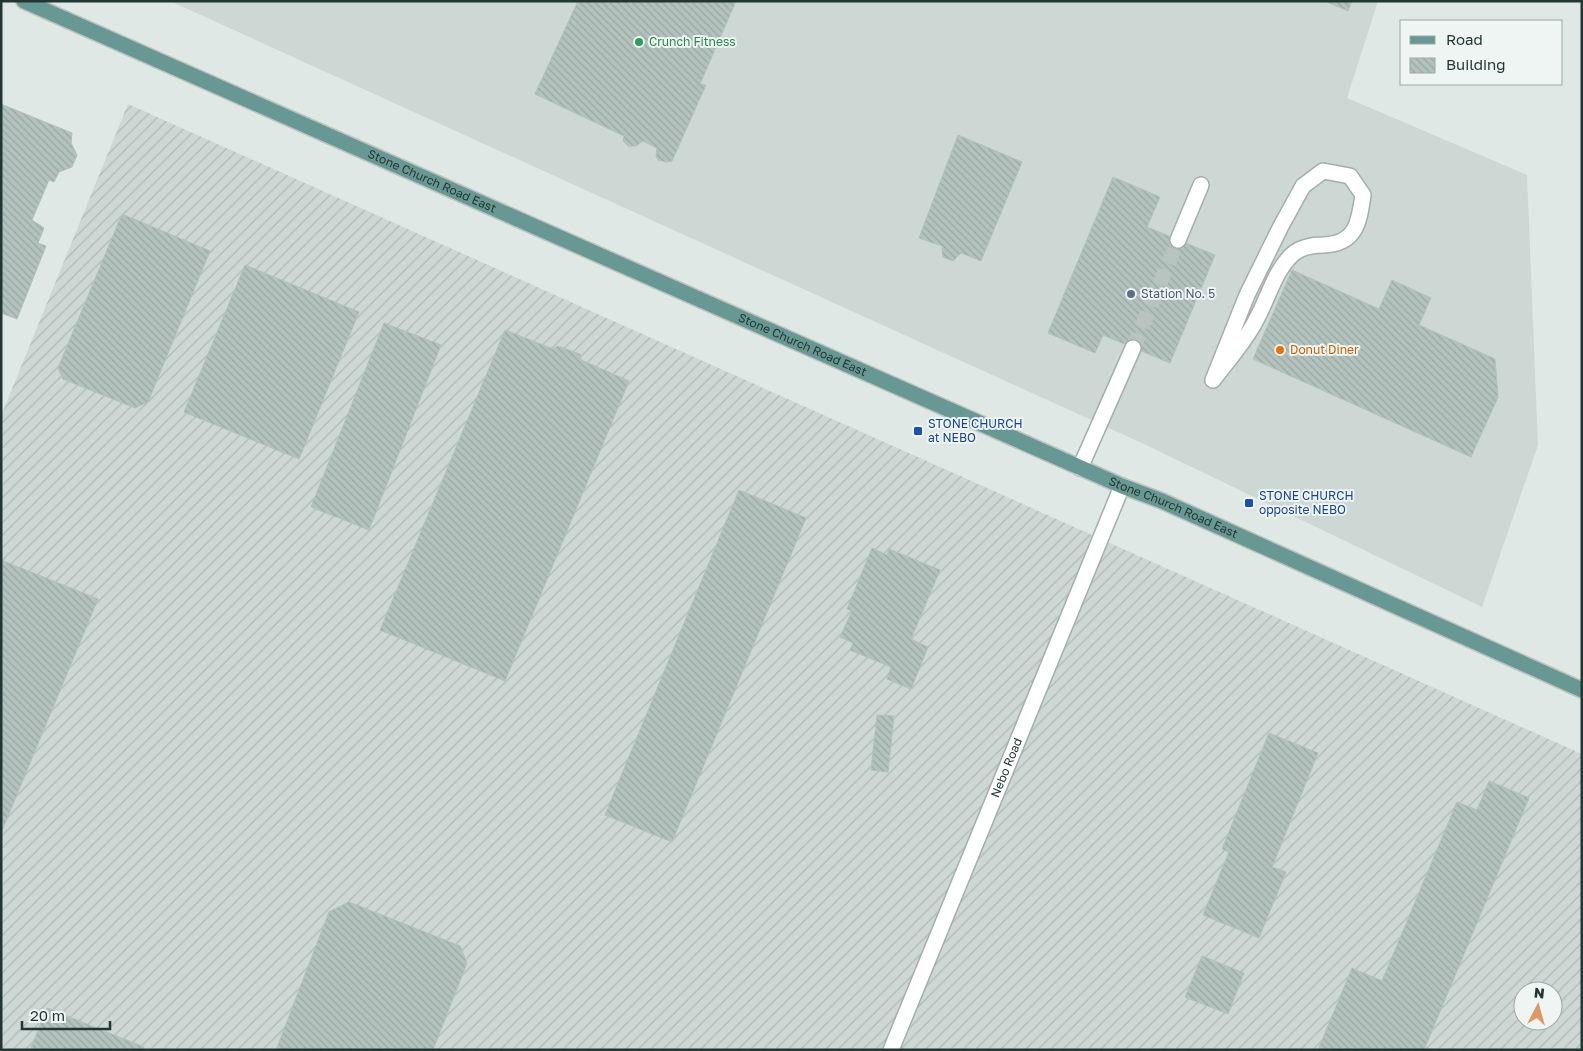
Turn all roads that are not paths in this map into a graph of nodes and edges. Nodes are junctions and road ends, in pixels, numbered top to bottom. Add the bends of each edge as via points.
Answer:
1 (24, 1) edge
2 (1201, 185) dead end
3 (1178, 240) tunnel mouth
4 (1133, 348) tunnel mouth
5 (1213, 380) joint
6 (1080, 468) junction
7 (1122, 486) junction
8 (1582, 690) edge
9 (891, 1050) edge

1 - 6 main road, Stone Church Road East
2 - 3 street
4 - 6 street
5 - 5 street via 1247,295 1303,186 1323,170 1350,176 1364,195 1359,222 1347,240 1334,245 1310,245 1294,253 1279,272 1247,336
6 - 7 main road, Stone Church Road East
7 - 8 main road, Stone Church Road East via 1162,501
7 - 9 street, Nebo Road

